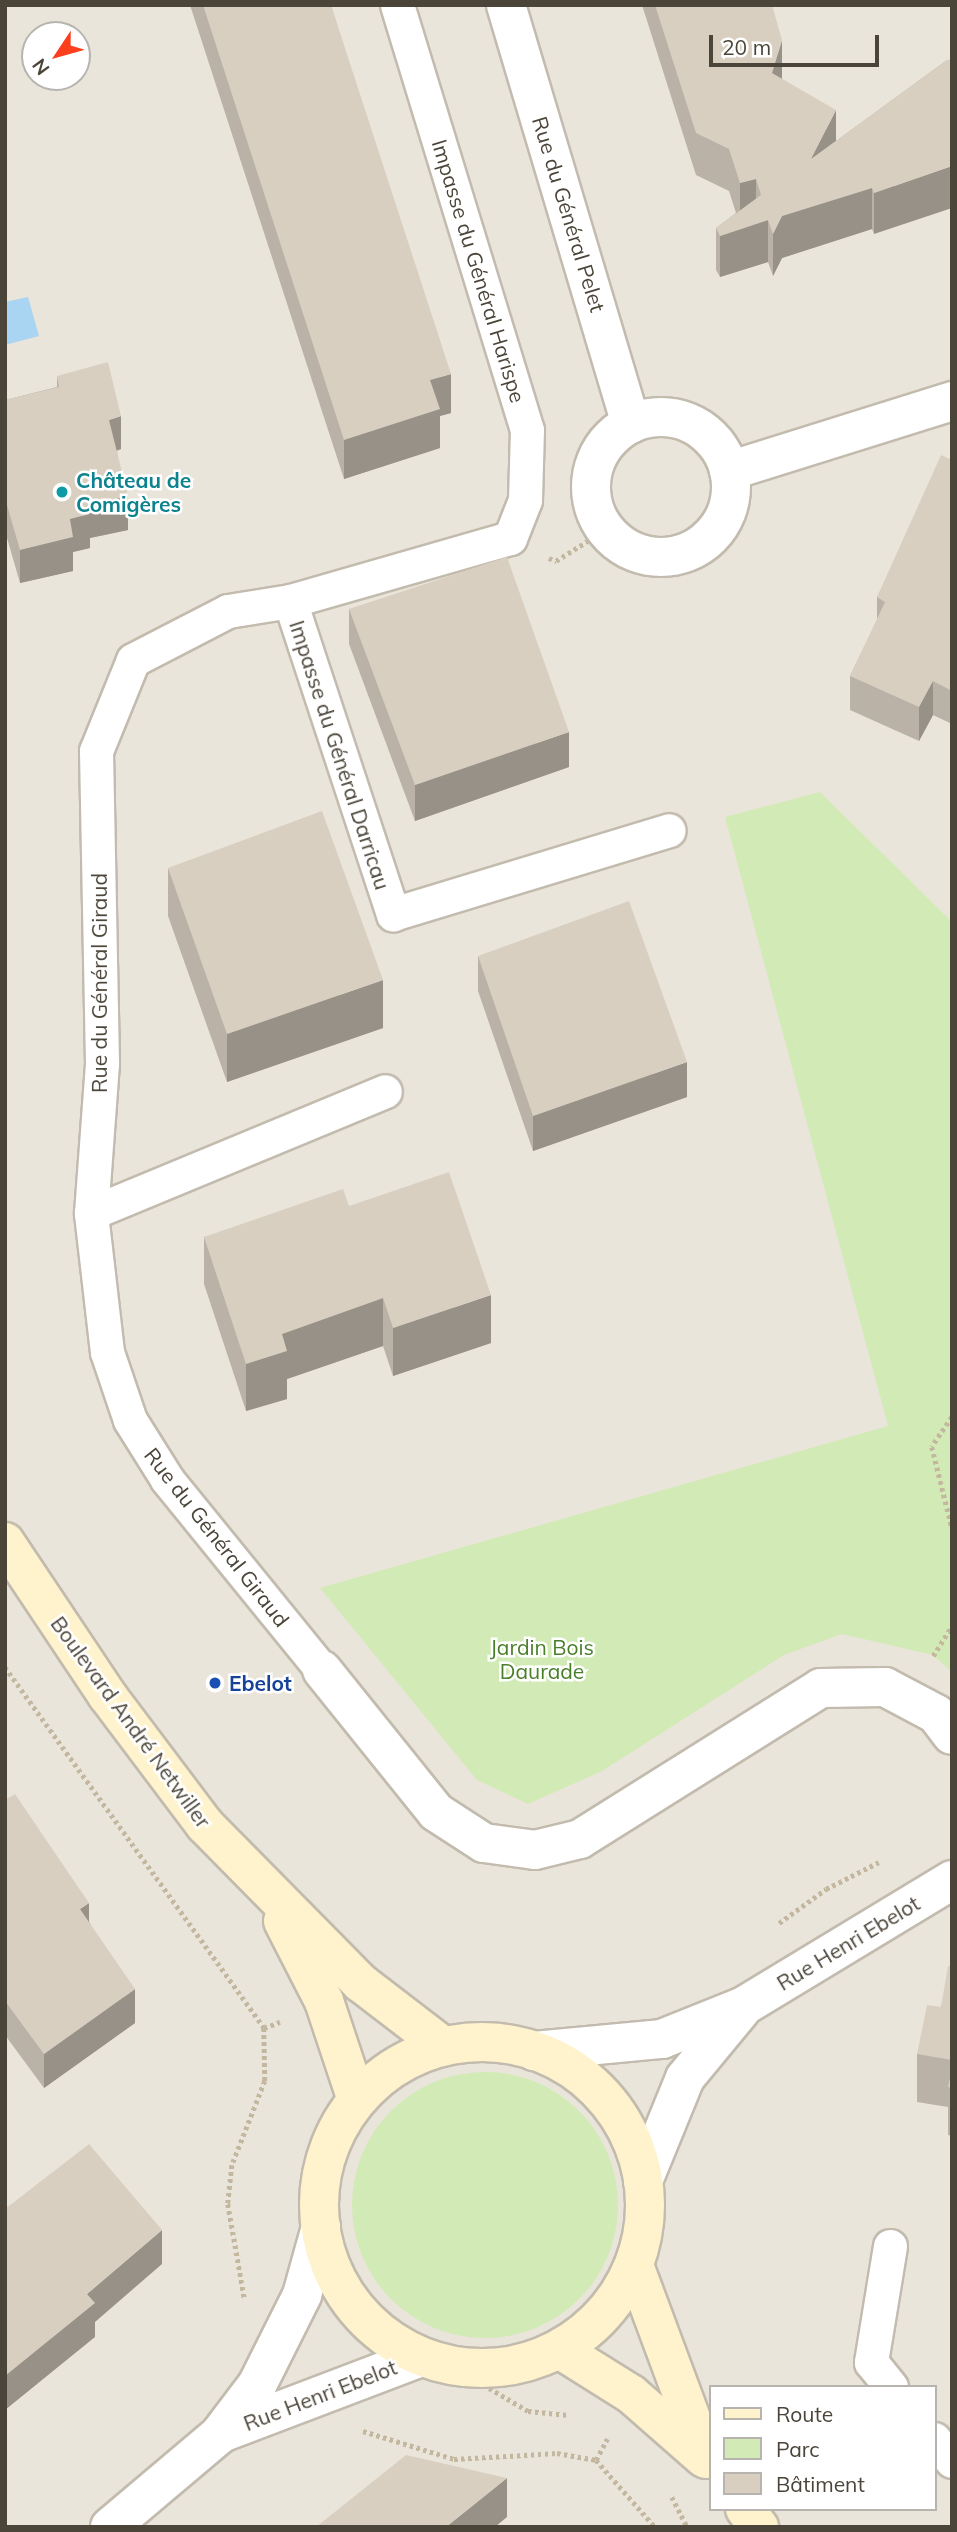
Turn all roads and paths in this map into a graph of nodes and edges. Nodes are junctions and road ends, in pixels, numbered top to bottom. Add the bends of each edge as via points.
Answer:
1 (397, 5) edge
2 (506, 5) edge
3 (952, 401) edge
4 (631, 424) junction
5 (729, 471) junction
6 (605, 530) junction
7 (510, 538) joint
8 (556, 561) dead end
9 (290, 601) junction
10 (669, 830) dead end
11 (385, 1091) dead end
12 (91, 1213) junction
13 (952, 1417) edge
14 (952, 1528) edge
15 (5, 1542) edge
16 (5, 1667) edge
17 (322, 1670) joint
18 (952, 1735) edge
19 (952, 1880) edge
20 (268, 1893) junction
21 (744, 2006) junction
22 (443, 2046) junction
23 (534, 2051) junction
24 (357, 2100) junction
25 (643, 2181) junction
26 (321, 2227) junction
27 (890, 2246) dead end
28 (634, 2265) junction
29 (279, 2347) junction
30 (559, 2349) junction
31 (435, 2360) junction
32 (889, 2385) edge
33 (317, 2393) junction
34 (577, 2416) dead end
35 (219, 2435) junction
36 (936, 2441) edge
37 (952, 2461) edge
38 (708, 2462) edge
39 (665, 2484) dead end
40 (747, 2511) edge
41 (110, 2527) edge
42 (654, 2527) edge
43 (687, 2527) edge
44 (759, 2527) edge

1 - 7 lane, Impasse du Général Harispe via 527,430 525,500
2 - 4 street, Rue du Général Pelet
3 - 5 street
4 - 5 street via 651,418 690,424 708,436
4 - 6 street via 613,435 593,471 593,501
5 - 6 street via 731,491 717,528 684,553 640,555
6 - 8 path
7 - 9 lane, Rue du Général Giraud
9 - 10 lane, Impasse du Général Darricau via 393,914
9 - 12 lane, Rue du Général Giraud via 228,611 133,660 96,751 102,1063
11 - 12 lane
12 - 17 lane, Rue du Général Giraud via 107,1352 130,1420 167,1479
13 - 14 path via 932,1447
15 - 20 main road, Boulevard André Netwiller via 142,1742 205,1825
16 - 29 path via 264,2028 265,2081 232,2165 228,2204 242,2296
17 - 18 street, Rue du Général Giraud via 436,1812 484,1843 535,1850 580,1839 821,1688 885,1687 936,1714
19 - 21 street, Rue Henri Ebelot
20 - 22 main road, Boulevard André Netwiller via 361,1983
20 - 24 main road, Boulevard André Netwiller via 324,2001
21 - 23 street, Rue Henri Ebelot via 662,2039
21 - 25 street, Rue Henri Ebelot via 685,2078
22 - 23 main road via 473,2042
22 - 24 main road via 410,2058
23 - 25 main road via 564,2063 610,2104 632,2140
24 - 26 main road via 323,2170
25 - 28 main road via 644,2224
26 - 29 street, Rue Henri Ebelot
26 - 31 main road via 334,2272 353,2305
27 - 32 lane via 871,2362
28 - 30 main road via 612,2305
28 - 38 main road
29 - 35 street, Rue Henri Ebelot
30 - 31 main road via 505,2367
30 - 38 main road via 631,2394
31 - 33 street, Rue Henri Ebelot
31 - 34 path via 528,2411
33 - 35 street, Rue Henri Ebelot
33 - 42 path via 368,2435 412,2450 453,2459 557,2454 596,2459
35 - 41 street, Rue Henri Ebelot
36 - 37 lane
39 - 43 path
40 - 44 main road

